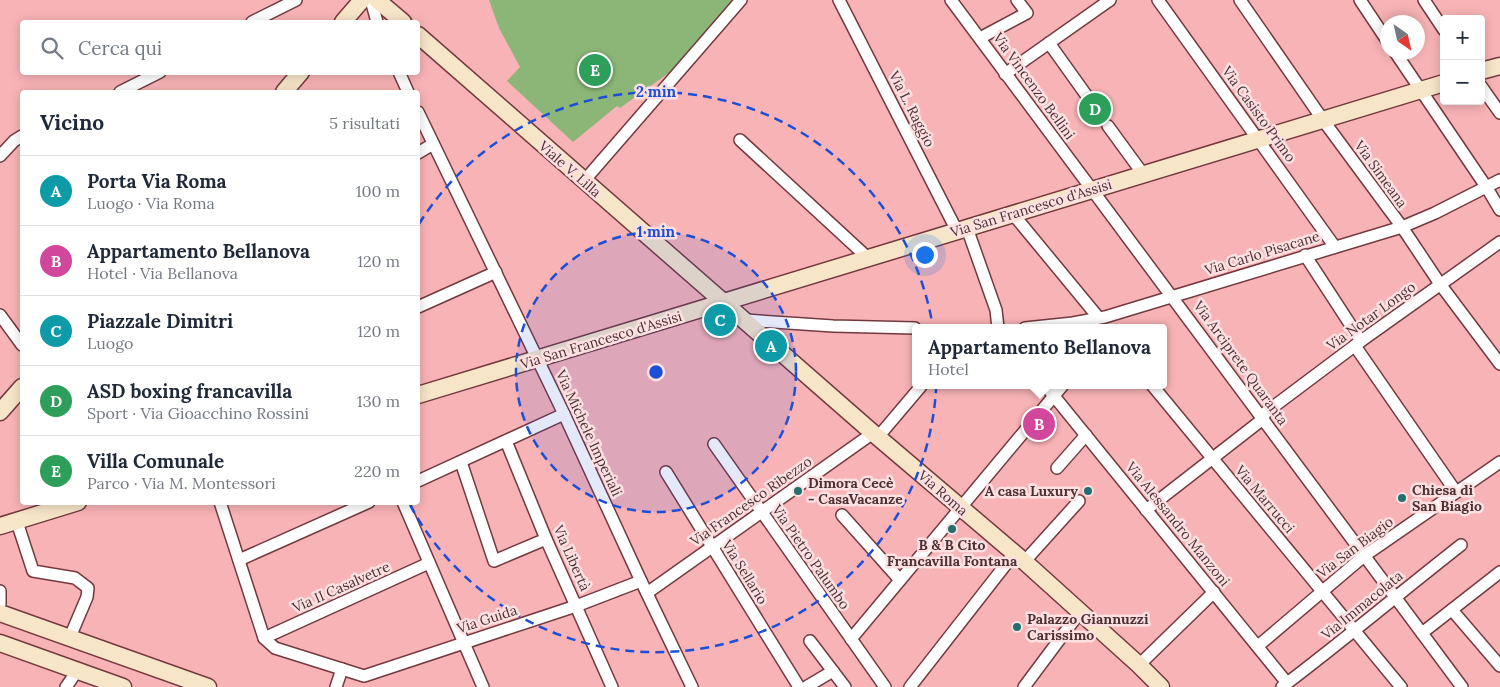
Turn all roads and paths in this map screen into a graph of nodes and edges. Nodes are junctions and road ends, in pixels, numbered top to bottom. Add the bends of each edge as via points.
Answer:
1 (296, 0) edge
2 (362, 0) edge
3 (370, 0) edge
4 (377, 0) edge
5 (741, 0) edge
6 (839, 0) edge
7 (951, 0) edge
8 (1017, 0) edge
9 (1110, 0) edge
10 (1158, 0) edge
11 (1240, 0) edge
12 (1360, 0) edge
13 (1424, 0) edge
14 (256, 20) edge
15 (345, 20) edge
16 (376, 20) edge
17 (401, 20) edge
18 (1440, 24) edge
19 (1380, 30) edge
20 (420, 37) edge
21 (980, 38) junction
22 (1049, 43) junction
23 (1400, 60) edge
24 (1500, 66) edge
25 (1485, 70) edge
26 (1005, 74) junction
27 (154, 75) edge
28 (298, 75) edge
29 (400, 75) edge
30 (1440, 84) edge
31 (124, 90) edge
32 (286, 90) edge
33 (407, 90) edge
34 (1420, 90) junction
35 (1485, 92) edge
36 (1089, 99) dead end
37 (1500, 113) edge
38 (420, 116) edge
39 (1323, 120) junction
40 (1108, 126) dead end
41 (20, 137) edge
42 (1259, 139) junction
43 (740, 140) dead end
44 (433, 144) junction
45 (420, 152) edge
46 (0, 156) edge
47 (1143, 174) junction
48 (1500, 180) edge
49 (584, 181) junction
50 (1487, 188) junction
51 (1093, 190) junction
52 (1500, 210) edge
53 (1013, 214) junction
54 (1402, 227) junction
55 (962, 230) junction
56 (1500, 242) edge
57 (1335, 246) junction
58 (1306, 255) junction
59 (868, 258) junction
60 (496, 272) junction
61 (1440, 284) junction
62 (1173, 297) junction
63 (723, 302) junction
64 (420, 306) edge
65 (0, 316) edge
66 (745, 320) junction
67 (1103, 321) edge
68 (998, 324) edge
69 (1063, 324) edge
70 (912, 328) edge
71 (20, 342) edge
72 (1358, 344) junction
73 (538, 359) junction
74 (1500, 364) edge
75 (20, 389) edge
76 (918, 389) edge
77 (1048, 389) edge
78 (1059, 389) edge
79 (1155, 389) edge
80 (420, 394) edge
81 (1054, 396) junction
82 (0, 412) edge
83 (564, 414) junction
84 (1263, 419) junction
85 (875, 435) junction
86 (1086, 435) junction
87 (506, 441) junction
88 (714, 444) dead end
89 (1212, 459) junction
90 (461, 462) junction
91 (1500, 462) edge
92 (1057, 468) dead end
93 (666, 472) dead end
94 (420, 480) edge
95 (1456, 492) junction
96 (1080, 501) dead end
97 (69, 505) edge
98 (221, 505) edge
99 (362, 505) edge
100 (404, 505) edge
101 (960, 508) junction
102 (1146, 510) junction
103 (762, 512) junction
104 (842, 515) dead end
105 (17, 522) junction
106 (0, 526) edge
107 (546, 539) junction
108 (1461, 545) dead end
109 (712, 547) junction
110 (1364, 556) junction
111 (1019, 558) junction
112 (239, 560) junction
113 (429, 564) junction
114 (1500, 572) edge
115 (900, 580) junction
116 (641, 581) junction
117 (0, 591) edge
118 (1321, 591) junction
119 (1214, 592) junction
120 (647, 593) junction
121 (1395, 597) junction
122 (0, 604) edge
123 (576, 606) junction
124 (1452, 610) junction
125 (1080, 612) junction
126 (0, 613) edge
127 (1355, 631) junction
128 (1422, 633) junction
129 (70, 637) junction
130 (264, 638) junction
131 (851, 639) junction
132 (810, 641) dead end
133 (0, 643) edge
134 (465, 643) junction
135 (1258, 646) junction
136 (1139, 665) junction
137 (1500, 666) edge
138 (342, 669) junction
139 (833, 671) junction
140 (77, 672) junction
141 (1284, 685) edge
142 (66, 687) edge
143 (123, 687) edge
144 (208, 687) edge
145 (336, 687) edge
146 (483, 687) edge
147 (612, 687) edge
148 (692, 687) edge
149 (799, 687) edge
150 (806, 687) edge
151 (845, 687) edge
152 (885, 687) edge
153 (910, 687) edge
154 (1024, 687) edge
155 (1161, 687) edge
156 (1401, 687) edge
157 (1462, 687) edge

1 - 14 street
2 - 15 street
3 - 16 street
4 - 17 street
5 - 49 street
6 - 55 street, Via L. Raggio
7 - 21 street, Via Vincenzo Bellini
8 - 21 street via 1027,14
9 - 22 street
10 - 42 street, Via Casisto Primo
11 - 39 street, Via Simeana
12 - 19 street
13 - 18 street
20 - 49 street, Viale V. Lilla
21 - 26 street, Via Vincenzo Bellini
22 - 26 street
22 - 36 street
23 - 34 street
24 - 25 street
26 - 51 street, Via Vincenzo Bellini
27 - 31 street
28 - 32 street
29 - 33 street
30 - 34 street, Via San Francesco d'Assisi
34 - 39 street, Via San Francesco d'Assisi
34 - 50 street
35 - 37 street
38 - 44 street, Via Michele Imperiali
39 - 42 street, Via San Francesco d'Assisi
39 - 54 street, Via Simeana
40 - 47 street
41 - 46 street
42 - 47 street, Via San Francesco d'Assisi
42 - 57 street, Via Casisto Primo
43 - 59 street
44 - 45 street
44 - 60 street, Via Michele Imperiali
47 - 51 street, Via San Francesco d'Assisi
48 - 50 street, Via Carlo Pisacane
49 - 63 street, Viale V. Lilla
50 - 52 street
50 - 54 street, Via Carlo Pisacane
51 - 53 street, Via San Francesco d'Assisi
51 - 62 street, Via Arciprete Quaranta
53 - 55 street, Via San Francesco d'Assisi
53 - 67 street
54 - 57 street, Via Carlo Pisacane
54 - 61 street, Via Simeana
55 - 59 street, Via San Francesco d'Assisi
55 - 68 street via 996,310
56 - 61 street, Via Notar Longo
57 - 58 street, Via Carlo Pisacane
58 - 62 street, Via Carlo Pisacane
58 - 72 street
59 - 63 street, Via San Francesco d'Assisi
60 - 64 street
60 - 73 street, Via Michele Imperiali
61 - 72 street, Via Notar Longo
61 - 74 street, Via Simeana
62 - 67 street, Via Carlo Pisacane
62 - 84 street, Via Arciprete Quaranta
63 - 66 street, Via Roma
63 - 73 street, Via San Francesco d'Assisi
65 - 71 street
66 - 70 street
66 - 85 street, Via Roma
67 - 69 street, Via Carlo Pisacane
72 - 84 street, Via Notar Longo via 1265,413
72 - 95 street
73 - 80 street, Via San Francesco d'Assisi
73 - 83 street, Via Michele Imperiali
75 - 82 street
76 - 85 street, Via Francesco Ribezzo
77 - 81 street, Via Alessandro Manzoni
78 - 81 street
79 - 89 street, Via Marrucci
81 - 86 street, Via Alessandro Manzoni
81 - 101 street
83 - 87 street
83 - 116 street, Via Michele Imperiali
84 - 89 street, Via Notar Longo
84 - 110 street, Via Arciprete Quaranta
85 - 101 street, Via Roma
85 - 103 street, Via Francesco Ribezzo
86 - 92 street
86 - 102 street, Via Alessandro Manzoni
87 - 90 street
87 - 107 street, Via Libertà
88 - 103 street, Via Pietro Palumbo
89 - 102 street, Via Notar Longo
89 - 118 street, Via Marrucci
90 - 94 street
90 - 107 street via 494,561
91 - 95 street, Via San Biagio
93 - 109 street, Via Sellario
95 - 110 street, Via San Biagio
96 - 111 street
97 - 105 street
98 - 112 street
99 - 112 street
100 - 113 street
101 - 111 street, Via Roma
101 - 115 street
102 - 119 street, Via Alessandro Manzoni
103 - 109 street, Via Francesco Ribezzo
103 - 131 street, Via Pietro Palumbo
104 - 115 street
105 - 106 street
105 - 129 street via 33,571 75,578 88,588 88,597
107 - 123 street, Via Libertà
108 - 121 street, Via Immacolata
109 - 120 street, Via Francesco Ribezzo
109 - 149 street, Via Sellario
110 - 118 street, Via San Biagio
110 - 121 street, Via Arciprete Quaranta
111 - 125 street, Via Roma
111 - 153 street
112 - 130 street
113 - 130 street, Via II Casalvetre
113 - 134 street
114 - 124 street
115 - 131 street
116 - 120 street, Via Michele Imperiali
116 - 123 street, Via Guida
117 - 122 street
118 - 127 street, Via Marrucci
118 - 135 street, Via San Biagio
119 - 135 street, Via Alessandro Manzoni
119 - 136 street
120 - 148 street, Via Michele Imperiali
121 - 127 street, Via Immacolata
121 - 128 street, Via Arciprete Quaranta
123 - 134 street, Via Guida
123 - 147 street, Via Libertà
124 - 128 street
124 - 137 street
125 - 136 street, Via Roma
125 - 154 street
126 - 129 street
127 - 141 street, Via Immacolata
127 - 156 street, Via Marrucci
128 - 157 street, Via Arciprete Quaranta
129 - 144 street
130 - 138 street, Via Guida via 275,648
131 - 152 street, Via Pietro Palumbo
132 - 139 street
133 - 140 street
134 - 138 street, Via Guida via 364,676
134 - 146 street
135 - 141 street, Via Alessandro Manzoni
136 - 155 street, Via Roma
138 - 145 street
139 - 150 street
139 - 151 street
140 - 142 street
140 - 143 street

